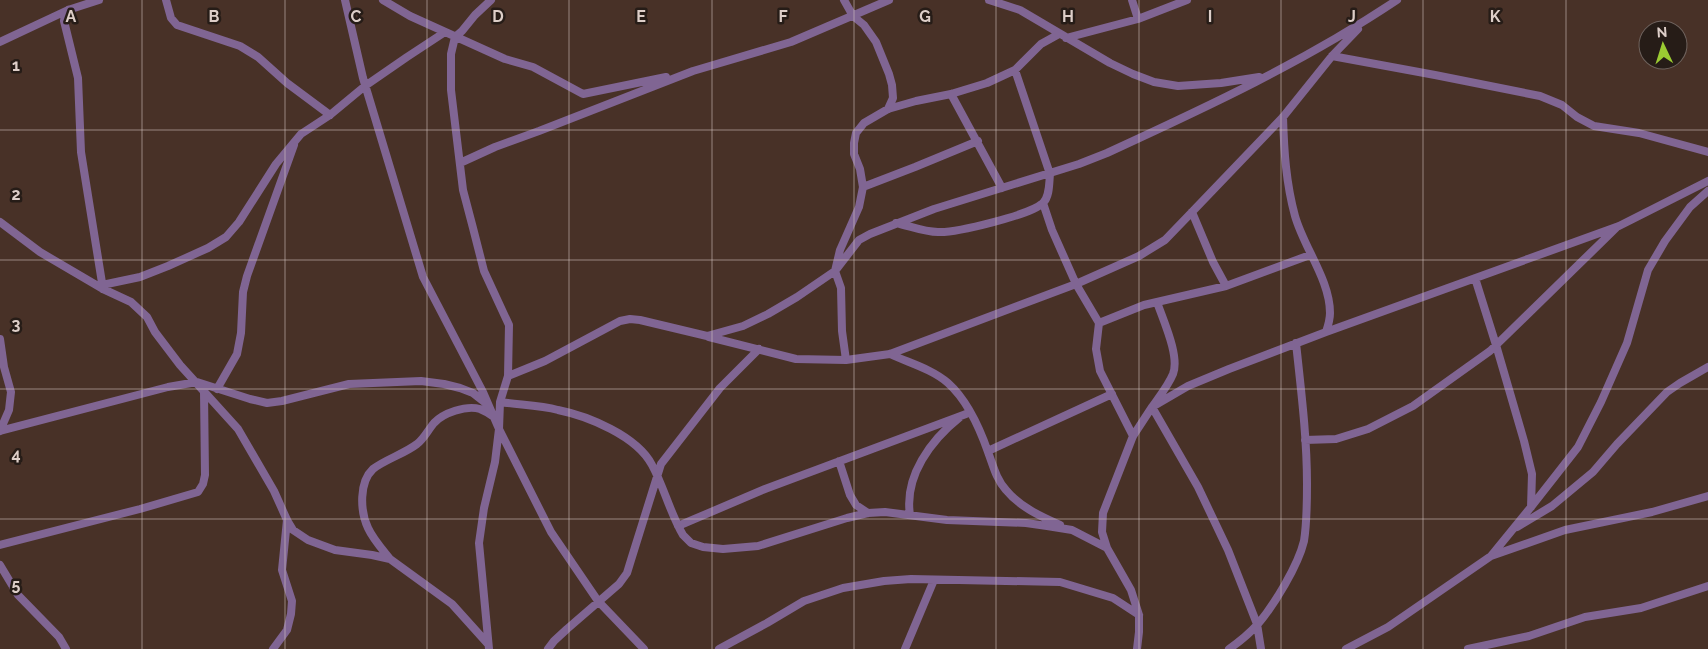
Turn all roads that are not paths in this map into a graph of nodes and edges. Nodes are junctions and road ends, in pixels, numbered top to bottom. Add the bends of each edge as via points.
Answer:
1 (99, 0) edge
2 (166, 0) edge
3 (345, 0) edge
4 (383, 0) edge
5 (491, 0) edge
6 (844, 0) edge
7 (889, 0) edge
8 (989, 0) edge
9 (1132, 0) edge
10 (1187, 0) edge
11 (1397, 0) edge
12 (68, 10) junction
13 (853, 16) junction
14 (1138, 20) junction
15 (1363, 23) junction
16 (445, 32) junction
17 (1063, 36) junction
18 (455, 37) junction
19 (0, 42) edge
20 (1332, 56) junction
21 (1015, 70) junction
22 (693, 71) junction
23 (1266, 76) junction
24 (366, 86) junction
25 (951, 94) junction
26 (888, 109) junction
27 (330, 115) junction
28 (1282, 117) junction
29 (296, 139) junction
30 (978, 141) junction
31 (1708, 152) edge
32 (460, 163) junction
33 (1050, 174) junction
34 (1708, 181) edge
35 (863, 187) junction
36 (1002, 188) junction
37 (1708, 191) edge
38 (1043, 203) junction
39 (1192, 212) junction
40 (0, 222) edge
41 (896, 223) junction
42 (1619, 226) junction
43 (1310, 255) junction
44 (835, 271) junction
45 (1474, 278) junction
46 (1076, 284) junction
47 (1226, 286) junction
48 (102, 287) junction
49 (1157, 302) junction
50 (1099, 323) junction
51 (1326, 332) junction
52 (707, 336) junction
53 (0, 338) edge
54 (1296, 344) junction
55 (1496, 345) junction
56 (759, 348) junction
57 (890, 354) junction
58 (846, 360) junction
59 (1708, 368) edge
60 (508, 376) junction
61 (197, 382) junction
62 (217, 389) junction
63 (204, 392) junction
64 (1112, 394) junction
65 (500, 402) junction
66 (489, 405) junction
67 (1152, 407) junction
68 (966, 410) junction
69 (494, 416) junction
70 (499, 429) junction
71 (0, 431) edge
72 (1133, 436) junction
73 (1306, 440) junction
74 (988, 451) junction
75 (839, 461) junction
76 (657, 476) junction
77 (1708, 496) edge
78 (1531, 507) junction
79 (868, 513) junction
80 (910, 515) junction
81 (287, 520) junction
82 (678, 526) junction
83 (1072, 530) junction
84 (1511, 531) junction
85 (0, 545) edge
86 (1107, 548) junction
87 (1491, 556) junction
88 (390, 559) junction
89 (0, 565) edge
90 (934, 580) junction
91 (1708, 586) edge
92 (598, 601) junction
93 (1139, 615) junction
94 (1258, 624) junction
95 (490, 647) edge
96 (66, 649) edge
97 (273, 649) edge
98 (548, 649) edge
99 (644, 649) edge
100 (719, 649) edge
101 (905, 649) edge
102 (1137, 649) edge
103 (1229, 649) edge
104 (1261, 649) edge
105 (1346, 649) edge
106 (1468, 649) edge

1 - 12 street
2 - 27 street via 176,25 240,46
3 - 24 street
4 - 16 street
5 - 18 street
6 - 13 street
7 - 13 street
8 - 17 street via 1020,10
9 - 14 street
10 - 14 street
11 - 15 street
12 - 19 street
12 - 48 street via 64,21 78,78 82,152
13 - 22 street via 791,42
13 - 26 street via 876,42 889,74 894,98
14 - 17 street
15 - 20 street
15 - 23 street
16 - 18 street
16 - 24 street
17 - 21 street via 1041,44
17 - 23 street via 1110,63 1154,82 1178,86
18 - 22 street via 505,59 533,67 584,94
18 - 32 street via 451,54 451,90
20 - 28 street
20 - 31 street via 1540,96 1562,105 1594,126 1631,131
21 - 25 street
21 - 33 street
22 - 32 street
23 - 33 street via 1108,153
24 - 27 street
24 - 66 street via 423,276
25 - 26 street
25 - 30 street
26 - 35 street via 856,133 854,154
27 - 29 street
28 - 39 street
28 - 43 street via 1286,181 1295,218
29 - 48 street via 226,237 161,269
29 - 62 street via 247,276 237,354
30 - 35 street
30 - 36 street
32 - 60 street via 463,190 484,271 509,325
33 - 36 street
33 - 38 street
34 - 42 street
35 - 44 street via 859,207 840,250
36 - 41 street
37 - 78 street via 1690,207 1648,270 1627,343 1601,402 1578,447
38 - 41 street via 992,223 945,232
38 - 46 street
39 - 46 street via 1165,240 1139,256
39 - 47 street
40 - 48 street via 40,252
41 - 44 street via 859,240
42 - 45 street
42 - 55 street
43 - 47 street
43 - 51 street via 1329,300
44 - 52 street via 768,314
44 - 58 street via 840,288
45 - 51 street
45 - 55 street
46 - 50 street
46 - 57 street
47 - 49 street
48 - 61 street via 131,302 147,317 180,365
49 - 50 street
49 - 67 street via 1175,363 1174,373
50 - 64 street via 1097,360
51 - 54 street
52 - 56 street
52 - 60 street via 640,320 620,321 545,361
53 - 71 street via 11,392 9,410
54 - 67 street via 1188,386
54 - 73 street
55 - 73 street via 1413,406 1368,429 1336,438
55 - 78 street via 1532,474
56 - 58 street via 796,359
56 - 76 street via 720,388 668,454
57 - 58 street
57 - 68 street via 936,374 948,384
59 - 84 street via 1667,392 1593,472 1552,506
60 - 65 street
61 - 62 street
61 - 63 street
61 - 71 street
62 - 66 street via 267,403 349,384 421,381 460,388
63 - 81 street via 238,429
63 - 85 street via 205,475 204,484 198,492
64 - 72 street
64 - 74 street
65 - 70 street
65 - 76 street via 557,409 585,418 630,441 642,451
66 - 69 street
67 - 72 street
67 - 94 street via 1198,487
68 - 74 street via 979,428
68 - 75 street
68 - 80 street via 924,456 910,488
69 - 70 street
69 - 88 street via 471,408 444,416 417,445 373,470 366,480 363,513 368,528
70 - 92 street via 551,532
70 - 95 street via 496,462 479,543
72 - 86 street via 1103,513 1102,532
73 - 94 street via 1307,518 1303,544 1279,593
74 - 83 street via 1005,490 1022,506
75 - 79 street via 850,496
75 - 82 street
76 - 82 street
76 - 92 street via 627,573
77 - 87 street via 1652,512 1565,530
78 - 84 street
79 - 80 street
79 - 82 street via 758,546 723,549 691,543
80 - 83 street via 947,520 1026,522
81 - 88 street via 293,530 308,540 335,550
81 - 97 street via 282,570 292,601 291,614 287,630
83 - 86 street
84 - 87 street
86 - 93 street via 1131,590
87 - 105 street via 1388,626
88 - 95 street via 452,604
89 - 96 street via 18,596 59,636
90 - 93 street via 1060,582 1113,598
90 - 100 street via 884,581 819,595
90 - 101 street
91 - 106 street via 1641,608 1585,617 1529,636
92 - 98 street
92 - 99 street
93 - 102 street
94 - 103 street
94 - 104 street

